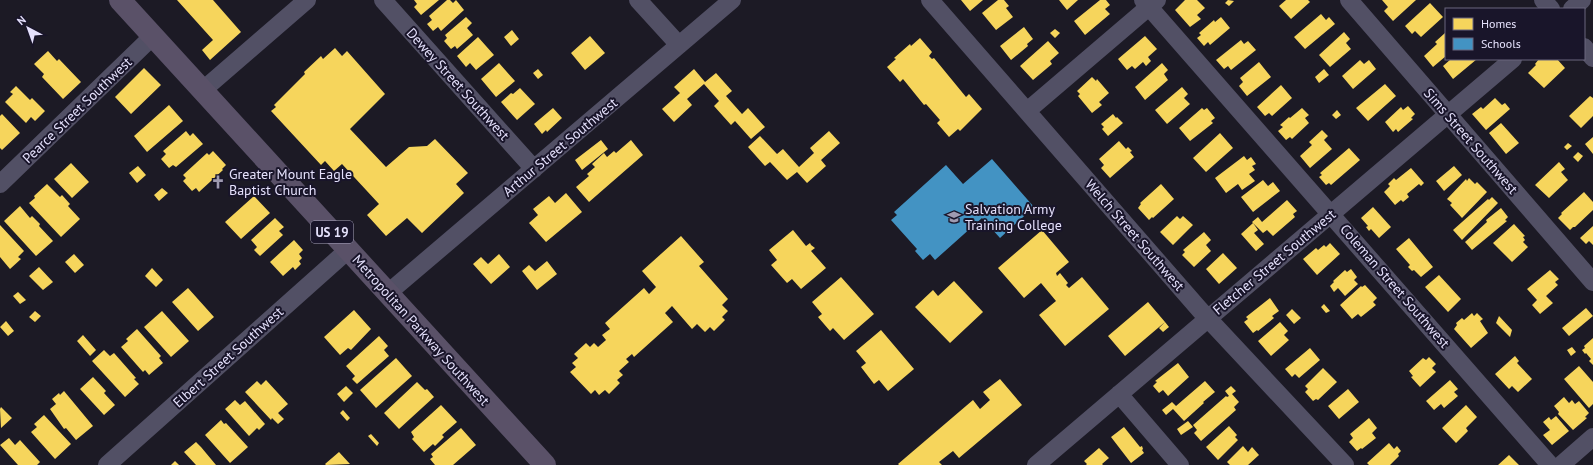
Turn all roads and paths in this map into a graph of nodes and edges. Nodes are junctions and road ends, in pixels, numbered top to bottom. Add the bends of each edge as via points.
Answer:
1 (120, 0) edge
2 (307, 0) edge
3 (383, 0) edge
4 (638, 0) edge
5 (732, 0) edge
6 (930, 0) edge
7 (1349, 0) edge
8 (1543, 0) edge
9 (1582, 0) edge
10 (1150, 2) edge
11 (1550, 8) edge
12 (1573, 8) edge
13 (153, 36) junction
14 (679, 45) junction
15 (1585, 48) edge
16 (1593, 58) edge
17 (1512, 60) edge
18 (202, 90) junction
19 (1027, 111) junction
20 (1448, 114) junction
21 (534, 169) junction
22 (0, 184) edge
23 (1331, 214) junction
24 (348, 250) junction
25 (1593, 282) edge
26 (388, 293) junction
27 (1208, 319) junction
28 (1119, 394) junction
29 (1593, 437) edge
30 (539, 463) edge
31 (107, 465) edge
32 (1036, 465) edge
33 (1180, 465) edge
34 (1345, 465) edge
35 (1550, 465) edge
36 (1561, 465) edge

1 - 13 main road, Metropolitan Parkway Southwest / US 19
2 - 18 street
3 - 21 street, Dewey Street Southwest
4 - 14 street
5 - 14 street, Arthur Street Southwest
6 - 19 street, Welch Street Southwest
7 - 20 street, Sims Street Southwest
8 - 11 street
9 - 12 street
10 - 19 street
10 - 23 street, Coleman Street Southwest
13 - 18 main road, Metropolitan Parkway Southwest / US 19
13 - 22 street, Pearce Street Southwest
14 - 21 street, Arthur Street Southwest
15 - 16 street
17 - 20 street, Fletcher Street Southwest
18 - 24 main road, Metropolitan Parkway Southwest / US 19
19 - 27 street, Welch Street Southwest
20 - 23 street, Fletcher Street Southwest
20 - 25 street, Sims Street Southwest
21 - 26 street, Arthur Street Southwest
23 - 27 street, Fletcher Street Southwest
23 - 35 street, Coleman Street Southwest
24 - 26 main road, Metropolitan Parkway Southwest / US 19
24 - 31 street, Elbert Street Southwest
26 - 30 main road, Metropolitan Parkway Southwest / US 19
27 - 28 street, Fletcher Street Southwest
27 - 34 street, Welch Street Southwest
28 - 32 street, Fletcher Street Southwest
28 - 33 street
29 - 36 street

